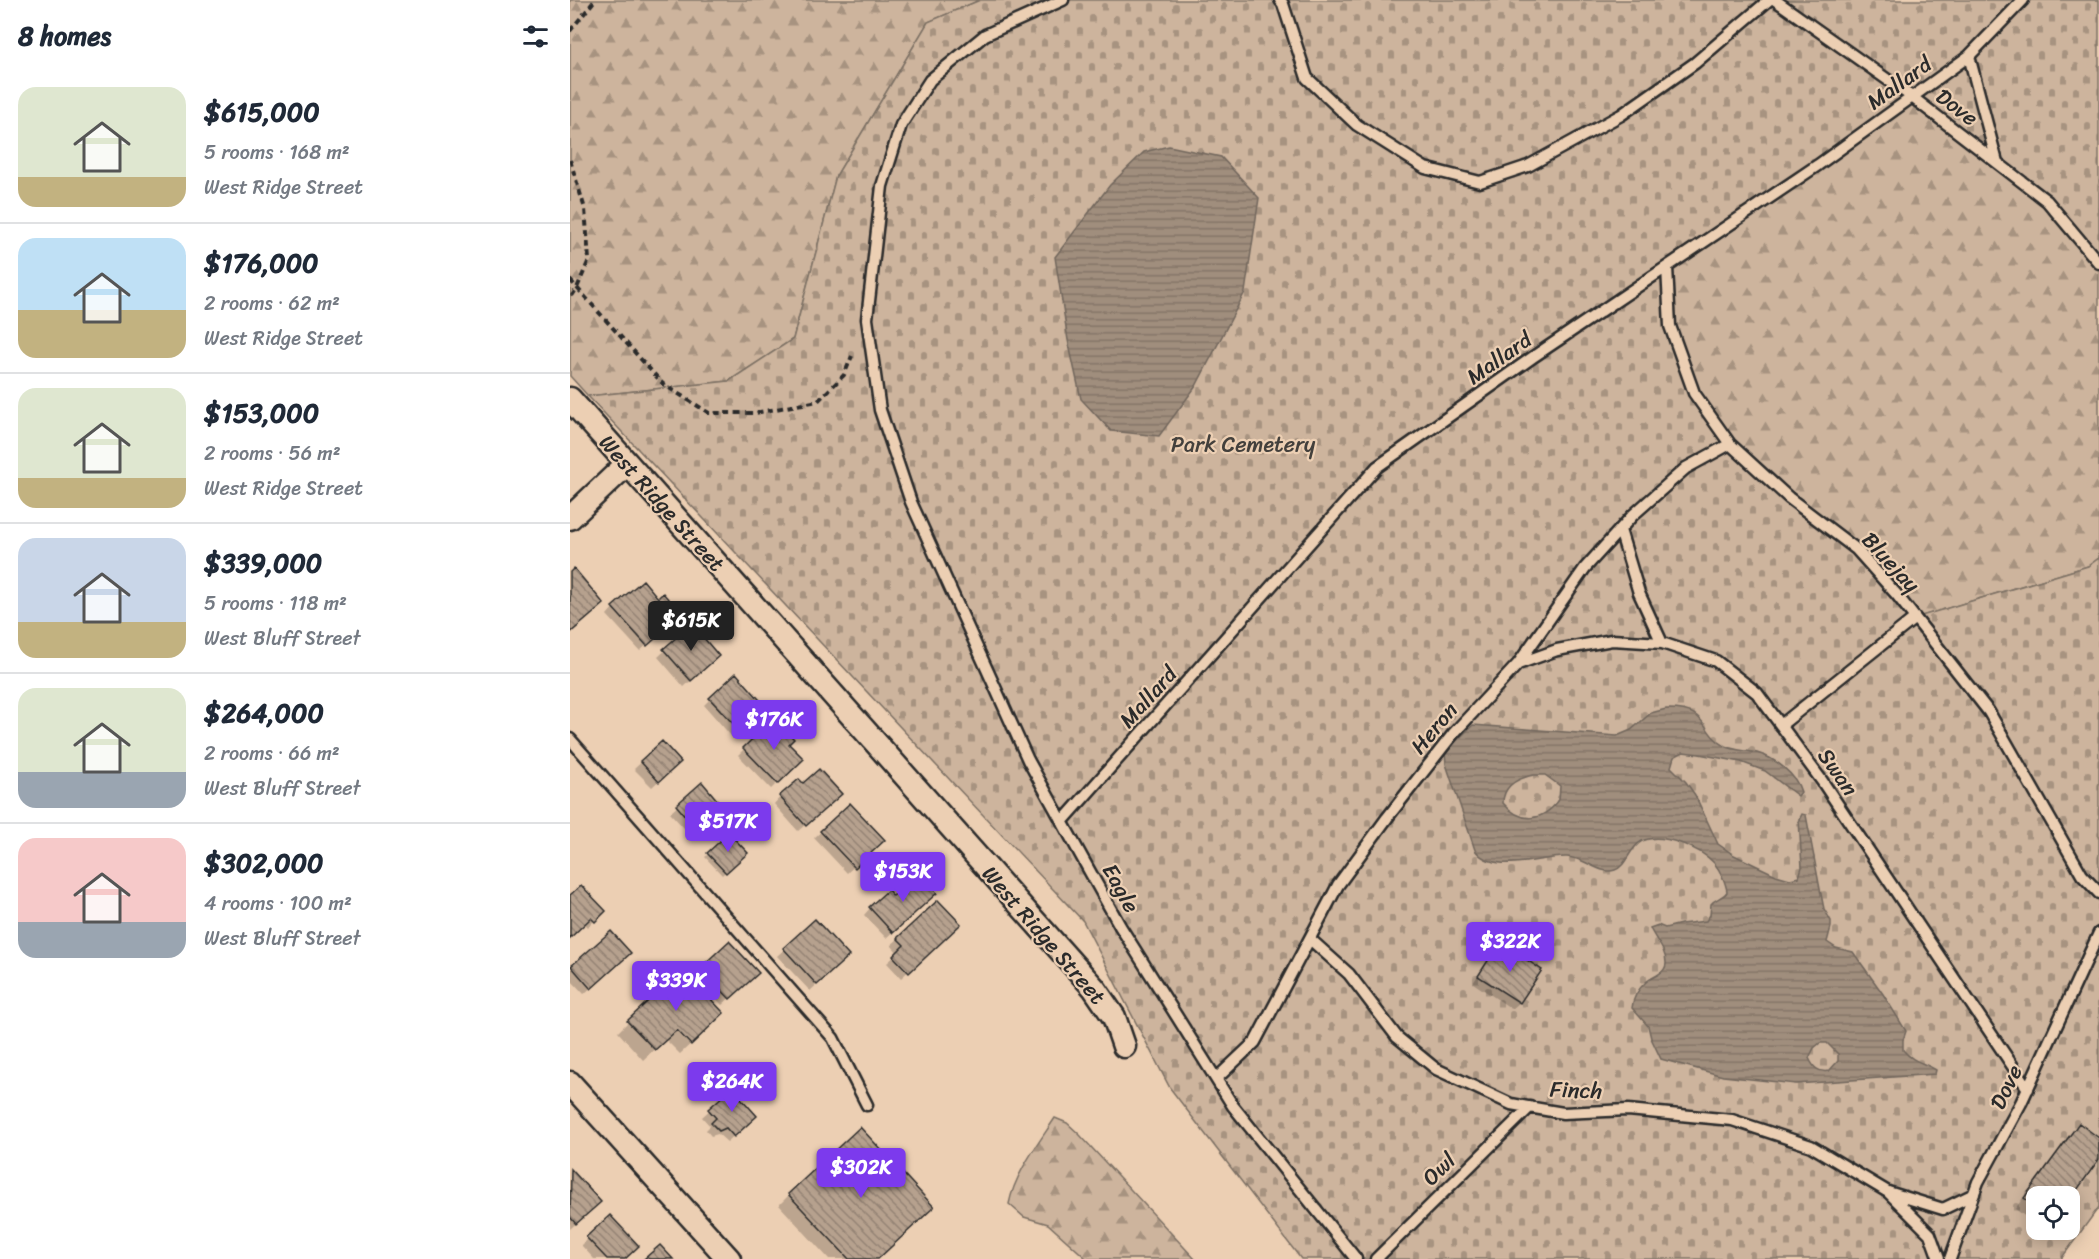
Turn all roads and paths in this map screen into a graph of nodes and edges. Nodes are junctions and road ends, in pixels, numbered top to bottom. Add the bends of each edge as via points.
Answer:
1 (595, 0) edge
2 (1062, 0) edge
3 (1280, 0) edge
4 (1769, 0) edge
5 (1775, 0) edge
6 (2024, 0) edge
7 (570, 30) edge
8 (1969, 56) junction
9 (1911, 97) junction
10 (570, 160) edge
11 (1997, 162) junction
12 (2099, 262) edge
13 (1667, 267) junction
14 (570, 280) edge
15 (577, 288) junction
16 (570, 298) edge
17 (867, 319) junction
18 (570, 399) edge
19 (1730, 444) junction
20 (627, 464) junction
21 (570, 518) edge
22 (1620, 530) junction
23 (1915, 618) junction
24 (1662, 643) junction
25 (1518, 664) junction
26 (1781, 725) junction
27 (570, 740) edge
28 (1062, 822) junction
29 (2099, 893) edge
30 (2099, 933) edge
31 (1310, 939) junction
32 (2096, 945) edge
33 (1124, 1046) dead end
34 (1216, 1079) junction
35 (570, 1083) edge
36 (2028, 1089) junction
37 (867, 1105) dead end
38 (1530, 1107) junction
39 (1888, 1192) junction
40 (1974, 1194) junction
41 (729, 1259) edge
42 (1356, 1259) edge
43 (1376, 1259) edge
44 (1939, 1259) edge
45 (1950, 1259) edge

1 - 7 path
2 - 17 lane, Eagle via 985,35 930,80 901,125 882,186
3 - 4 lane via 1307,78 1357,125 1425,168 1480,182 1528,166 1622,115 1695,63
5 - 9 lane, Dove
6 - 8 lane, Mallard
8 - 9 lane, Mallard
8 - 11 lane
9 - 11 lane, Dove
9 - 13 lane, Mallard
10 - 15 path via 585,208 589,260
11 - 12 lane, Dove via 2047,201
13 - 19 lane, Bluejay via 1670,326 1694,393
13 - 28 lane, Mallard via 1377,467
14 - 15 path
15 - 16 path
15 - 17 path via 663,384 709,413 755,413 818,401 844,375
17 - 28 lane, Eagle via 880,410 911,502 1028,760
18 - 20 street, West Ridge Street
19 - 22 lane, Heron via 1686,468
19 - 23 lane, Bluejay via 1789,498 1856,549
20 - 21 street
20 - 33 street, West Ridge Street via 1094,988 1114,1017
22 - 24 lane via 1639,593
22 - 25 lane, Heron via 1585,568
23 - 26 lane
23 - 29 lane, Bluejay via 1989,712 2082,875
24 - 25 lane, Swan via 1612,640 1557,650
24 - 26 lane, Swan via 1716,661 1756,693
25 - 31 lane, Heron via 1453,734 1386,818 1338,885
26 - 36 lane, Swan
27 - 37 lane via 832,1038
28 - 34 lane, Eagle via 1120,926
30 - 32 lane, Dove
31 - 34 lane, Heron via 1255,1042
31 - 38 lane, Finch via 1349,974 1397,1037 1436,1069 1511,1104
32 - 36 lane, Dove
34 - 42 lane, Eagle via 1233,1106
35 - 41 street
36 - 40 lane, Dove
38 - 39 lane, Finch via 1563,1113 1628,1110 1732,1120 1811,1146
38 - 43 lane, Owl
39 - 40 lane, Finch via 1943,1209
39 - 44 lane, Finch via 1930,1234
40 - 45 lane, Dove

